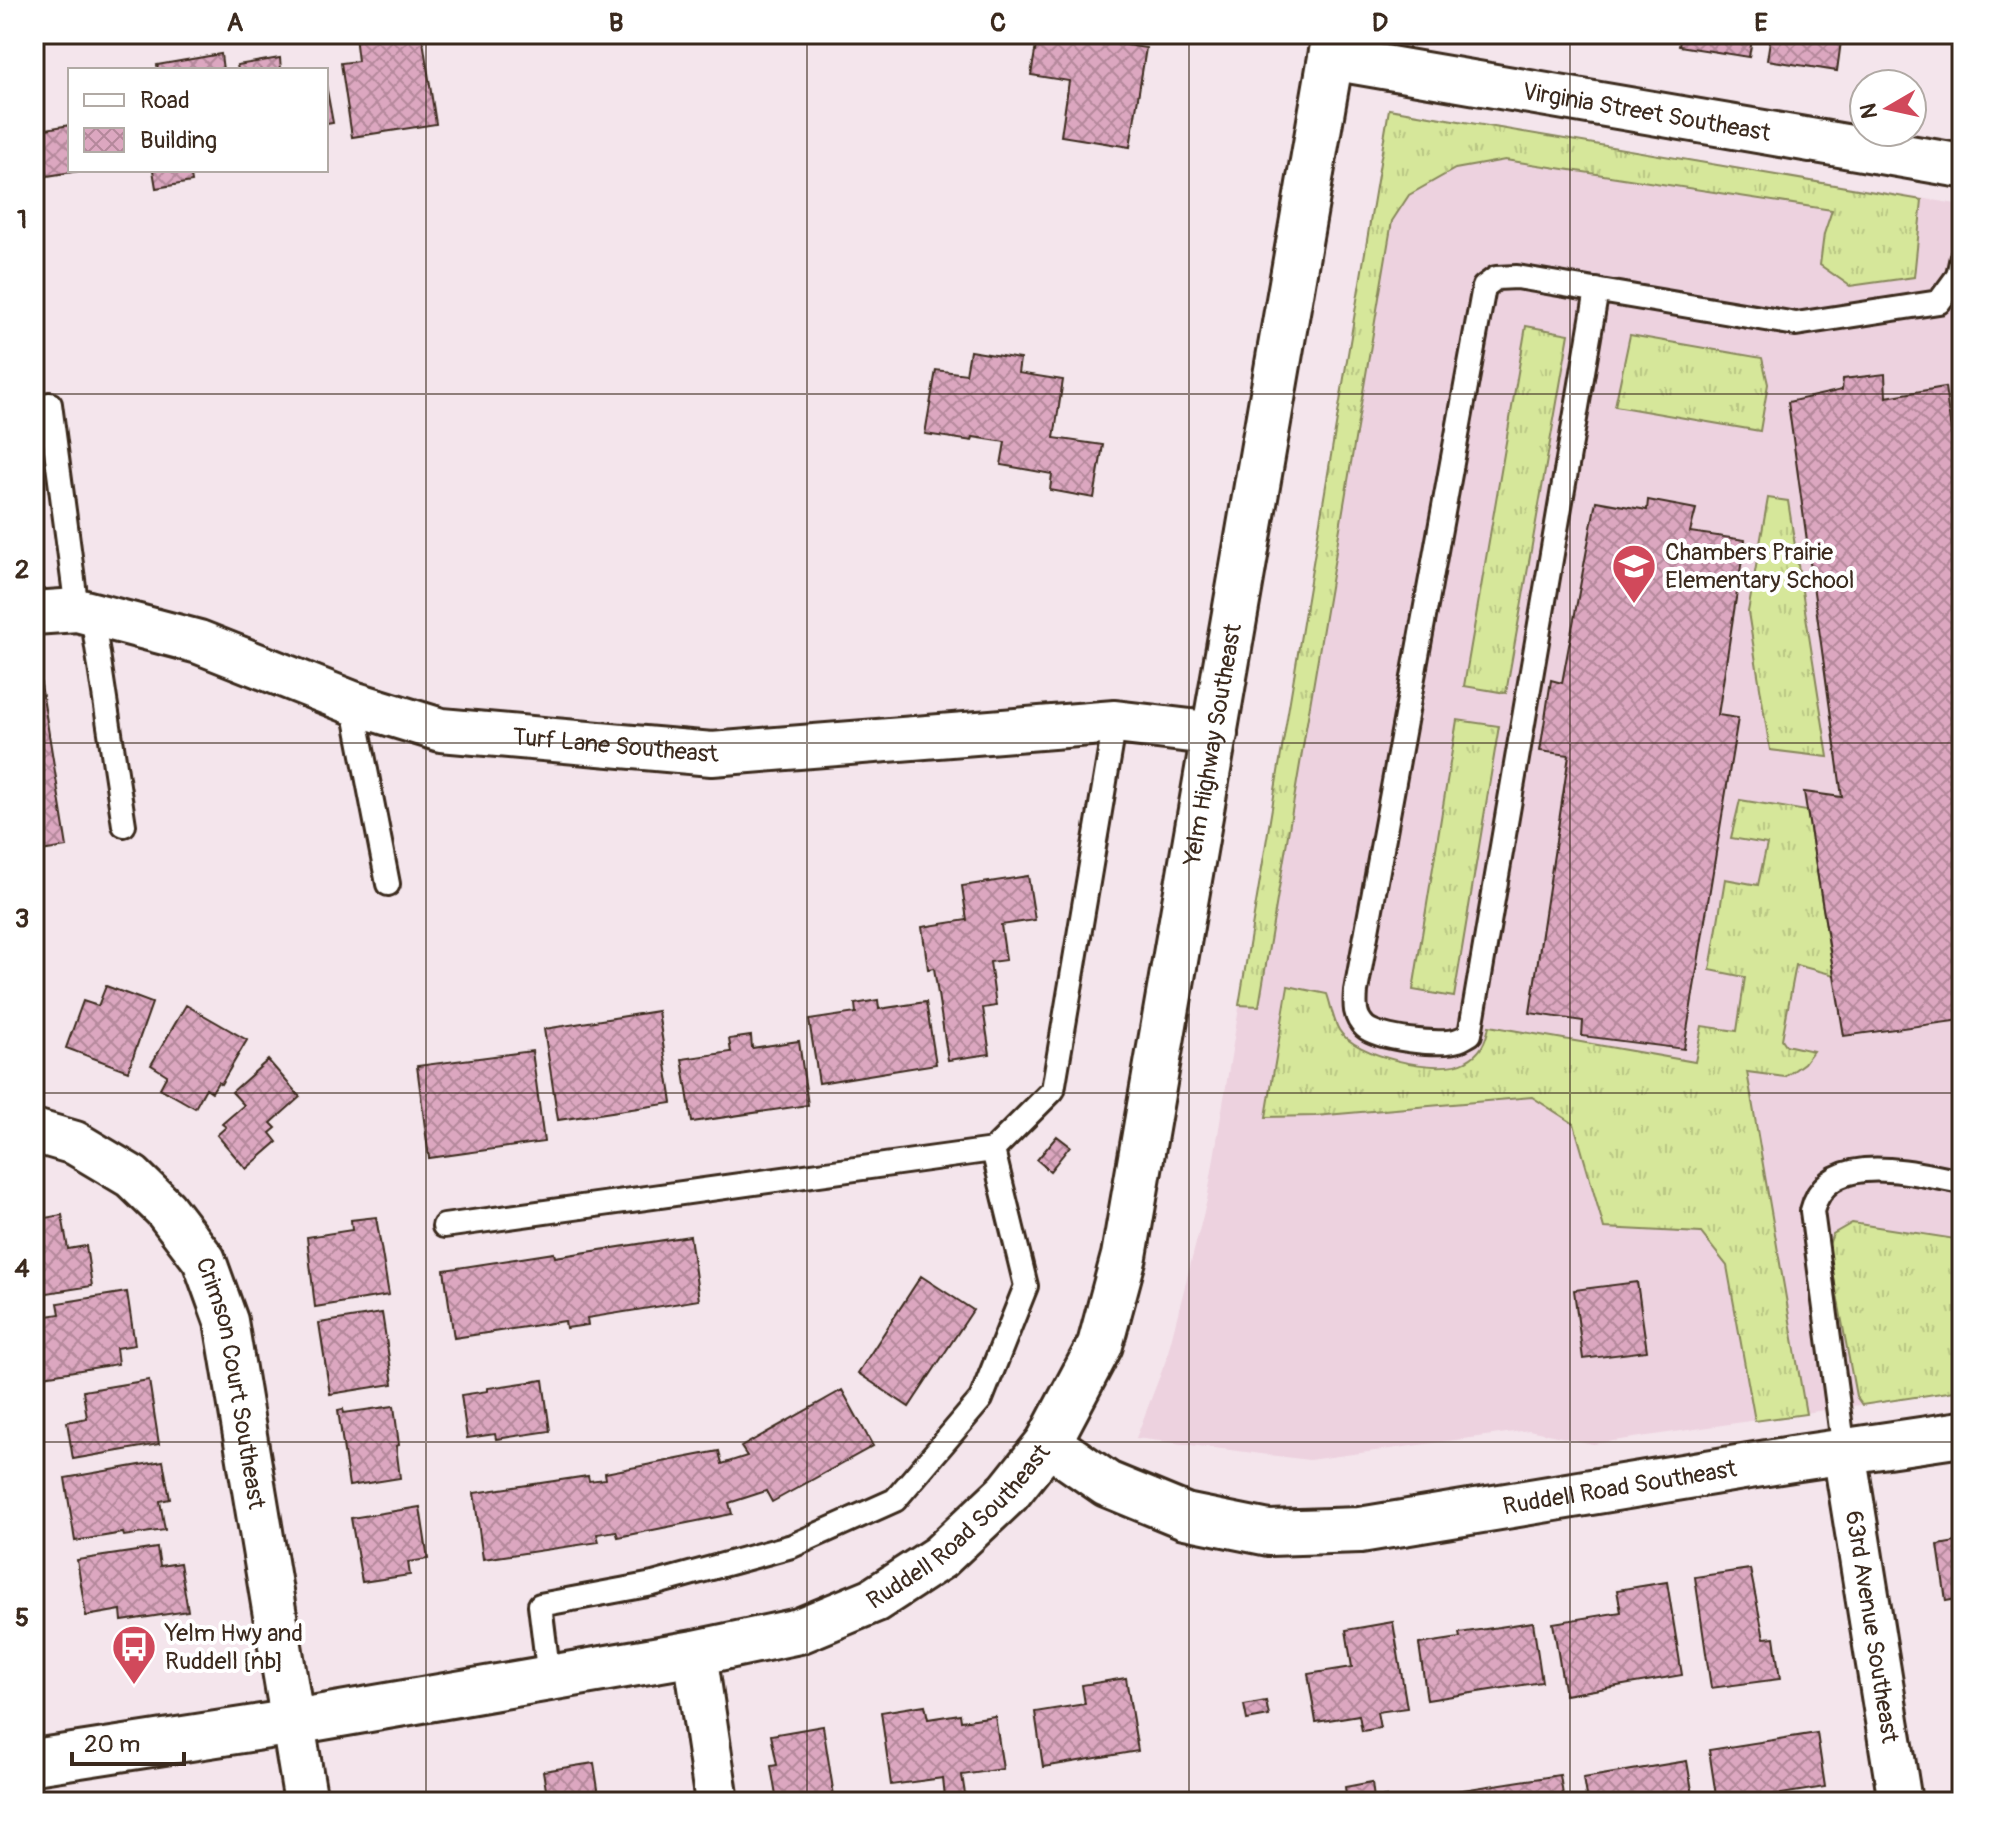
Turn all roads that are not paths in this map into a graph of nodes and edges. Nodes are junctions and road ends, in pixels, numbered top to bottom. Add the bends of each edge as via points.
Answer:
1 (1333, 46) edge
2 (1962, 166) edge
3 (1962, 257) edge
4 (1597, 290) junction
5 (50, 404) dead end
6 (85, 612) junction
7 (34, 613) edge
8 (353, 703) junction
9 (1115, 722) junction
10 (1216, 734) junction
11 (124, 825) dead end
12 (388, 884) dead end
13 (34, 1131) edge
14 (993, 1150) junction
15 (1962, 1182) edge
16 (444, 1226) dead end
17 (1962, 1434) edge
18 (1048, 1443) junction
19 (1844, 1451) junction
20 (695, 1653) junction
21 (549, 1678) junction
22 (294, 1722) junction
23 (34, 1762) edge
24 (306, 1802) edge
25 (717, 1802) edge
26 (1900, 1802) edge

1 - 2 street, Virginia Street Southeast
1 - 10 main road, Yelm Highway Southeast
3 - 4 lane via 1958,276 1939,302 1796,324
4 - 4 lane via 1517,277 1496,278 1484,287 1356,991 1355,1011 1366,1028 1388,1036 1456,1041 1470,1034
5 - 6 lane
6 - 7 street, Turf Lane Southeast
6 - 8 street, Turf Lane Southeast via 199,642
6 - 11 lane
8 - 9 street, Turf Lane Southeast via 441,730 712,754
8 - 12 lane
9 - 10 street, Turf Lane Southeast
9 - 14 lane via 1053,1090
10 - 18 main road, Yelm Highway Southeast via 1124,1256 1100,1345
13 - 22 street, Crimson Court Southeast via 75,1143 132,1177 204,1260 226,1321
14 - 16 lane
14 - 21 lane via 1026,1286 981,1399 895,1500 792,1546 653,1584 540,1605
15 - 19 lane via 1881,1169 1850,1171 1816,1194 1812,1211
17 - 19 main road, Ruddell Road Southeast
18 - 19 main road, Ruddell Road Southeast via 1107,1484 1185,1516 1269,1533 1360,1530
18 - 20 main road, Ruddell Road Southeast via 1009,1492 940,1557 874,1600 799,1631
19 - 26 street, 63rd Avenue Southeast
20 - 21 main road, Ruddell Road Southeast
20 - 25 street
21 - 22 main road, Ruddell Road Southeast
22 - 23 main road, Ruddell Road Southeast
22 - 24 street, Crimson Court Southeast

